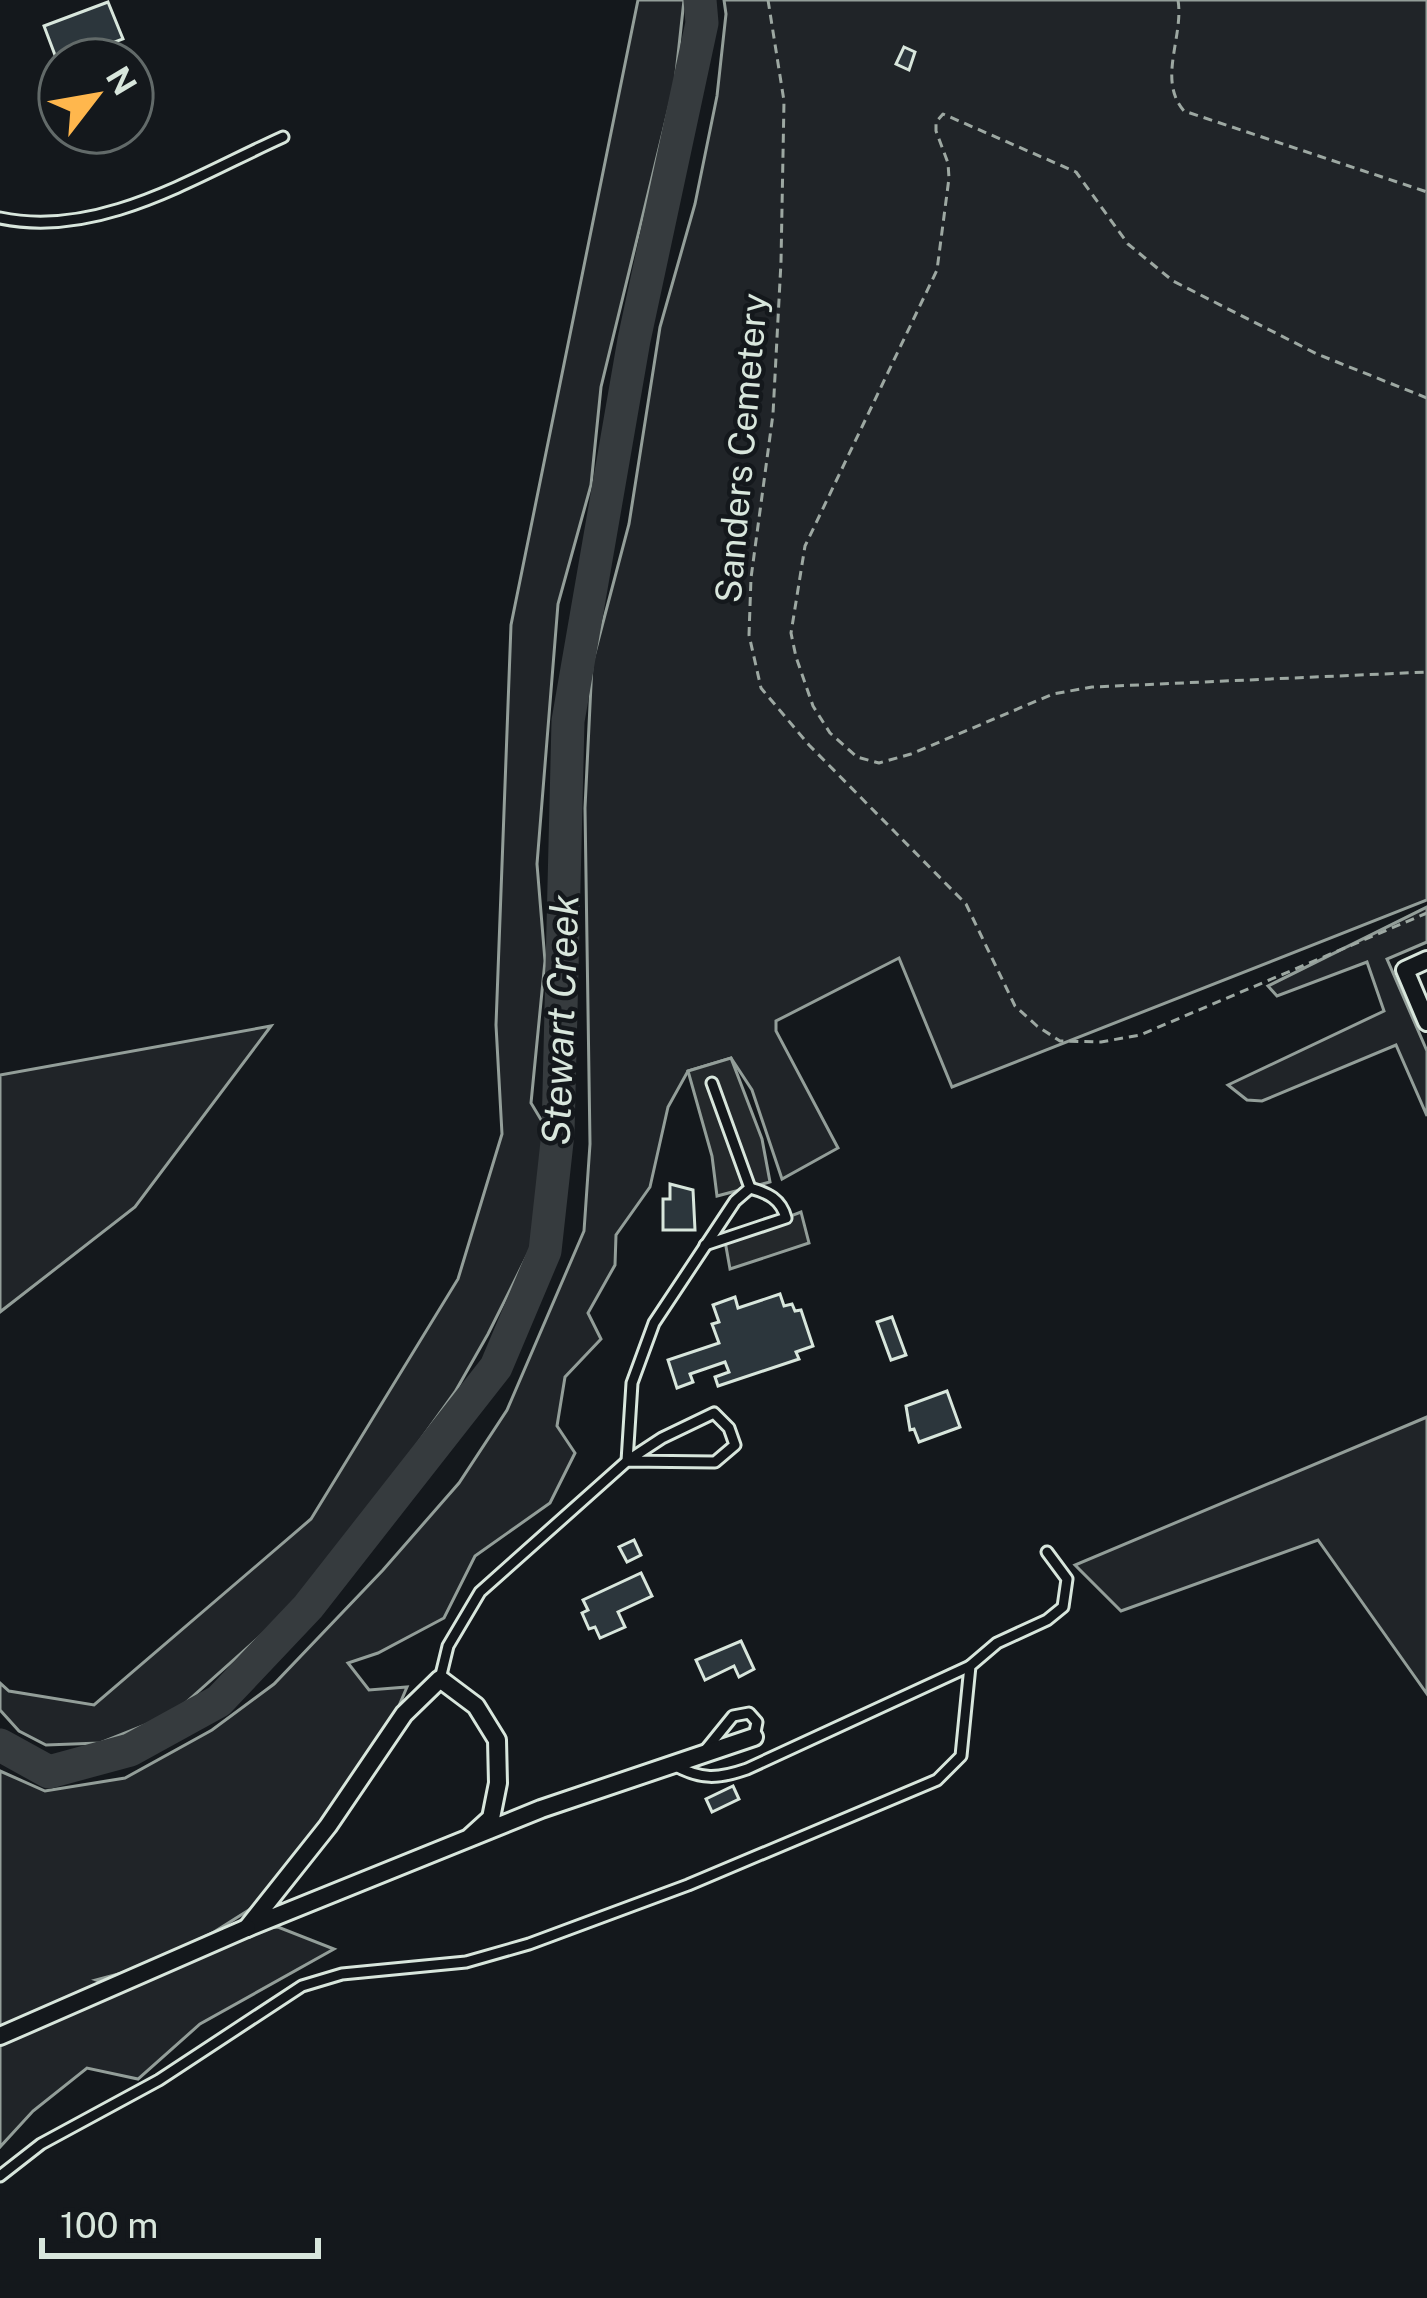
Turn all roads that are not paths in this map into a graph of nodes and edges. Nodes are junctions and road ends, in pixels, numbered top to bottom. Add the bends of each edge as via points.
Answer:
1 (283, 137) dead end
2 (0, 218) edge
3 (1427, 960) edge
4 (1427, 1022) edge
5 (712, 1083) dead end
6 (750, 1188) junction
7 (705, 1246) junction
8 (627, 1461) junction
9 (1047, 1552) dead end
10 (970, 1666) junction
11 (440, 1679) junction
12 (754, 1737) joint
13 (701, 1755) junction
14 (674, 1765) junction
15 (469, 1838) junction
16 (247, 1928) junction
17 (0, 2036) edge
18 (0, 2176) edge

1 - 2 lane via 105,216 33,225
3 - 4 street via 1405,970
5 - 6 lane
6 - 7 lane
6 - 7 lane via 783,1206 785,1219
7 - 8 lane via 654,1323 632,1383
8 - 8 lane via 715,1462 735,1445 714,1413
8 - 11 lane via 480,1592 448,1646
9 - 10 lane via 1067,1579 1063,1606
10 - 14 lane via 747,1769 707,1778
10 - 18 lane via 961,1756 937,1780 529,1944 466,1962 342,1974 302,1986
11 - 15 street via 476,1706 497,1741 490,1818
11 - 16 street via 404,1714
12 - 13 street
12 - 13 lane via 757,1722 748,1713 734,1716
13 - 14 street
14 - 15 street
15 - 16 street
16 - 17 street

